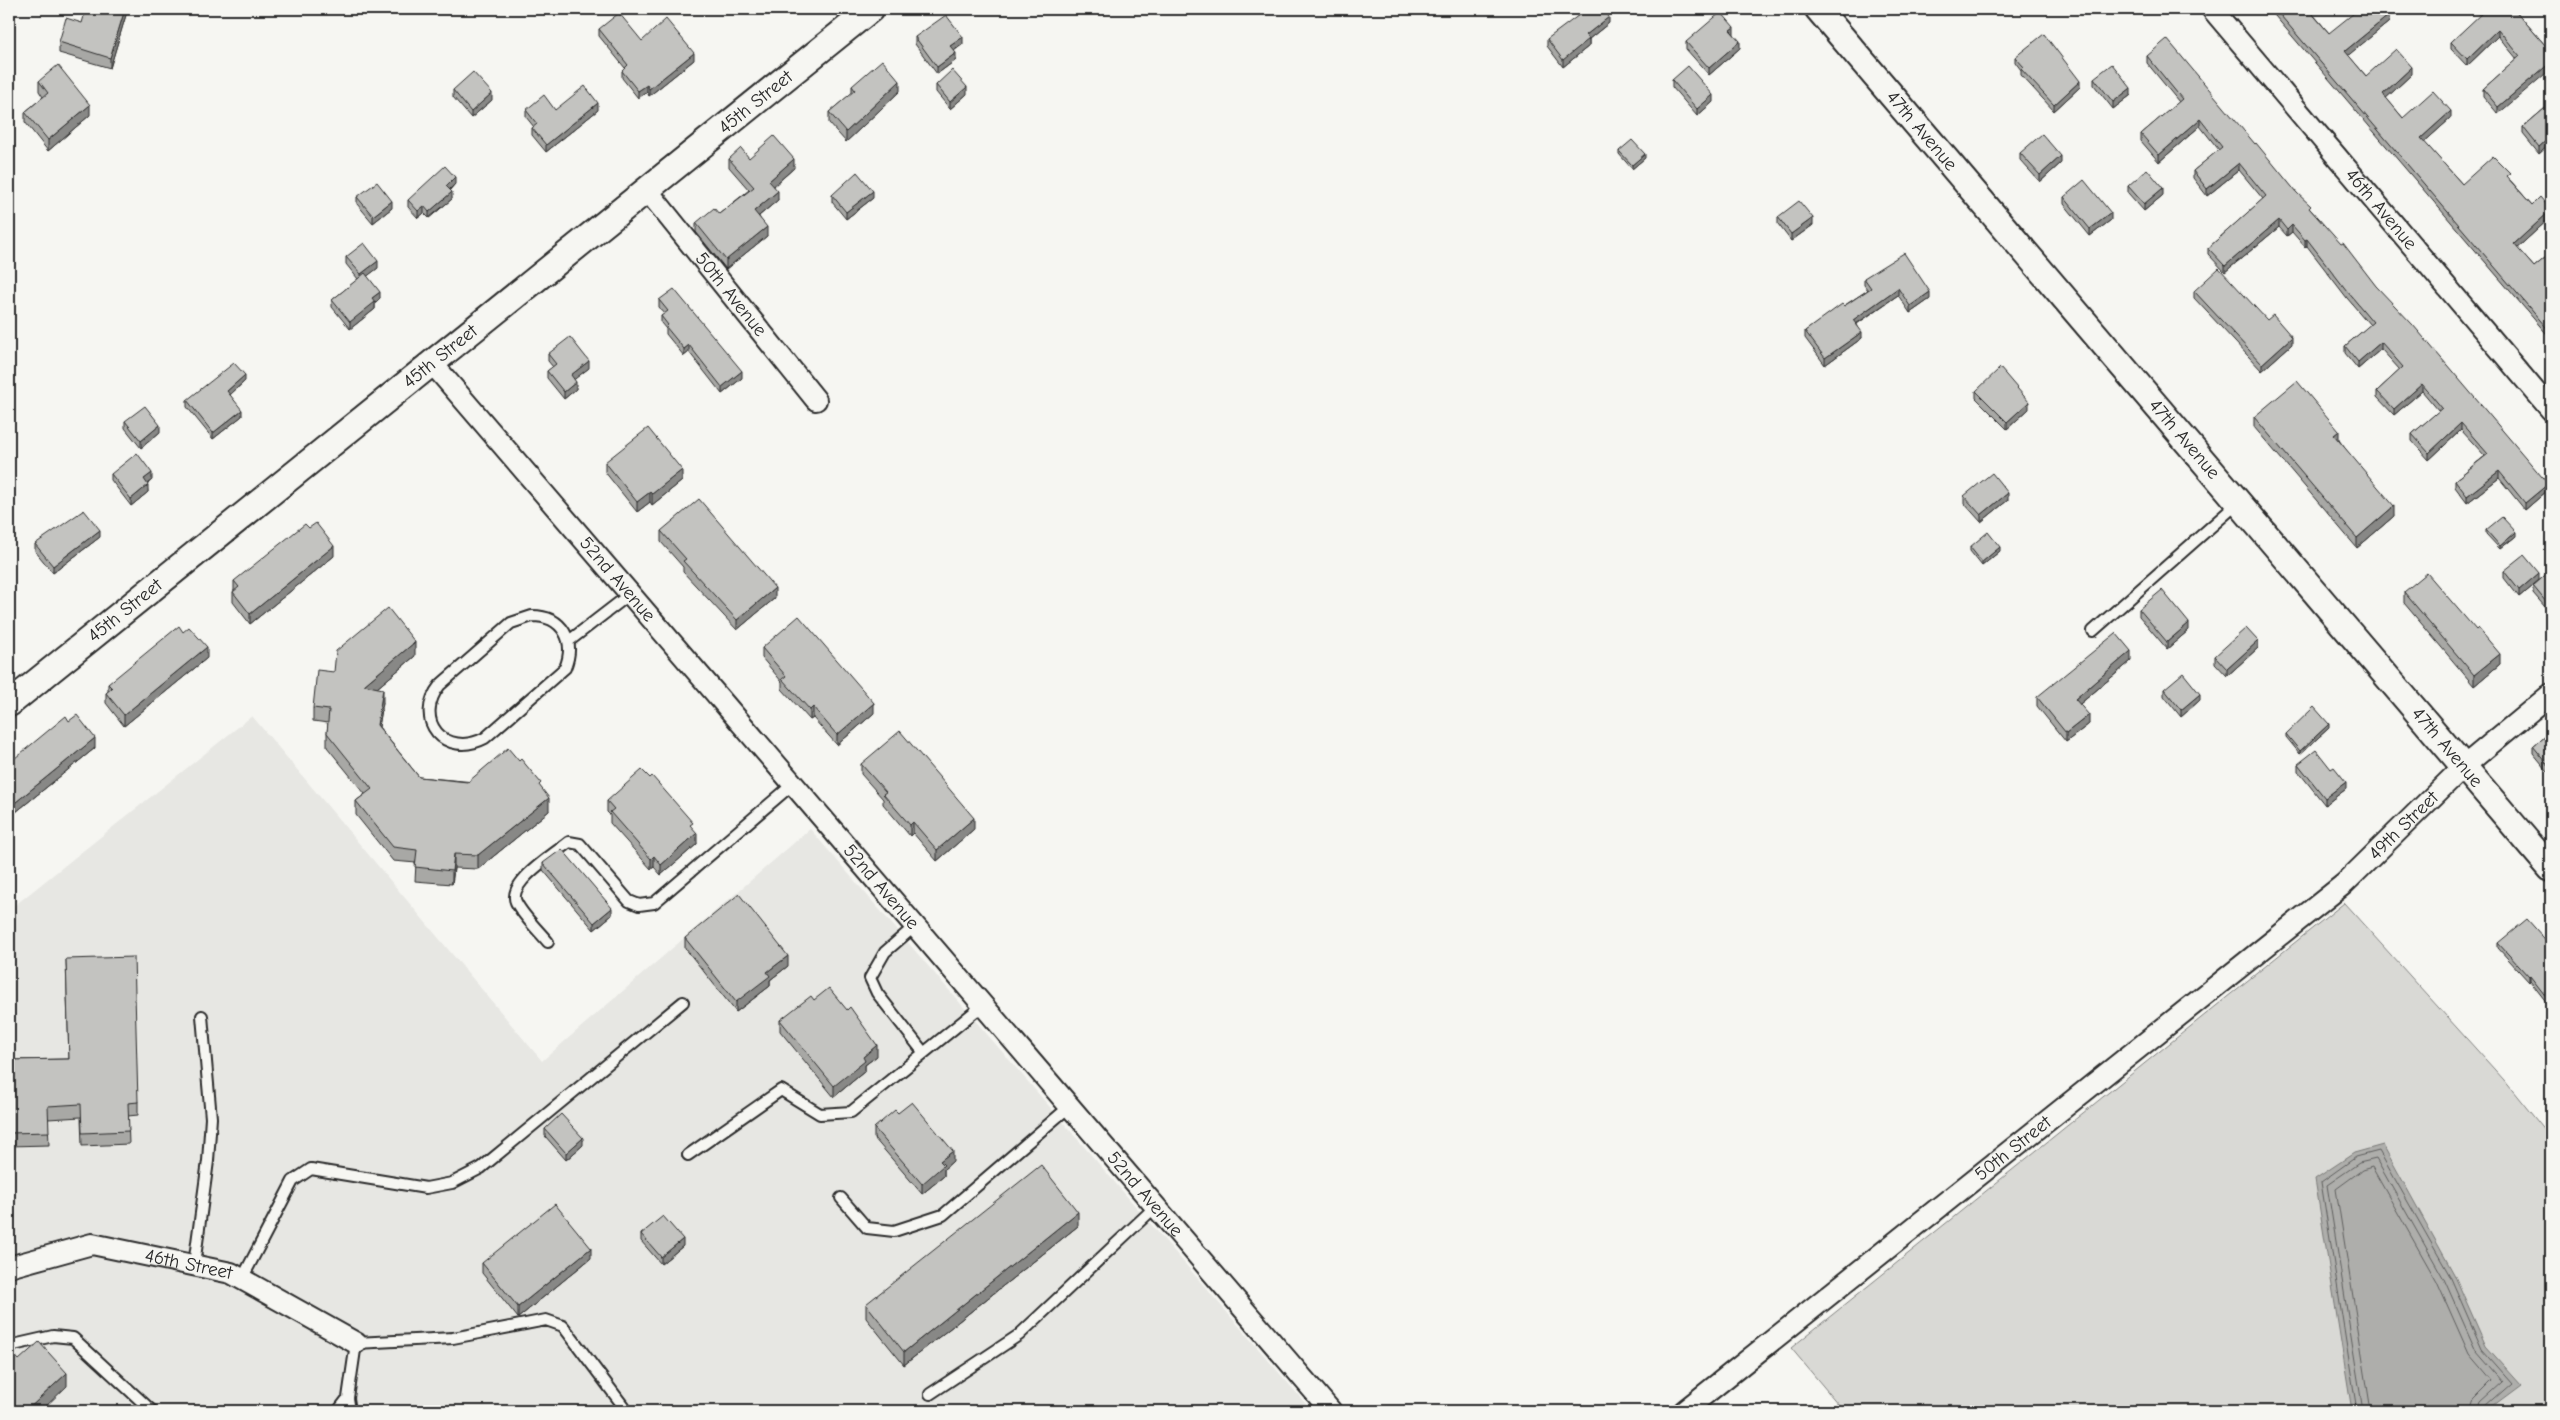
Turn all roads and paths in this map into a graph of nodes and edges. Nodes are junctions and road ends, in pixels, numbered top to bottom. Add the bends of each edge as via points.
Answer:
1 (870, 9) edge
2 (1818, 9) edge
3 (2212, 9) edge
4 (647, 190) junction
5 (432, 362) junction
6 (816, 400) dead end
7 (2551, 410) edge
8 (2238, 503) junction
9 (630, 594) junction
10 (2093, 631) dead end
11 (569, 641) junction
12 (2551, 694) edge
13 (9, 704) edge
14 (2463, 767) junction
15 (794, 784) junction
16 (2551, 869) edge
17 (2344, 884) joint
18 (915, 926) junction
19 (548, 942) dead end
20 (683, 1002) dead end
21 (983, 1005) junction
22 (202, 1016) dead end
23 (924, 1053) junction
24 (1070, 1106) junction
25 (688, 1155) dead end
26 (841, 1198) dead end
27 (1155, 1206) junction
28 (194, 1265) junction
29 (9, 1267) edge
30 (242, 1279) junction
31 (356, 1343) junction
32 (9, 1346) edge
33 (930, 1394) dead end
34 (348, 1398) junction
35 (152, 1411) edge
36 (338, 1411) edge
37 (350, 1411) edge
38 (627, 1411) edge
39 (1331, 1411) edge
40 (1684, 1411) edge

1 - 4 street, 45th Street
2 - 8 street, 47th Avenue
3 - 7 street, 46th Avenue
4 - 5 street, 45th Street
4 - 6 street, 50th Avenue
5 - 9 street, 52nd Avenue
5 - 13 street, 45th Street
8 - 10 lane
8 - 14 street, 47th Avenue
9 - 11 lane
9 - 15 street, 52nd Avenue
11 - 11 lane via 562,627 543,616 511,623 433,694 429,704 433,728 451,743 463,745 485,738 565,668
12 - 14 street
14 - 16 street, 47th Avenue
14 - 17 street, 49th Street
15 - 18 street, 52nd Avenue
15 - 19 lane via 654,903 640,905 629,901 580,844 569,842 519,882 515,893 516,902
17 - 40 street, 50th Street
18 - 21 street, 52nd Avenue
18 - 23 lane via 885,952 870,978 877,993
20 - 30 lane via 481,1168 452,1183 426,1188 311,1169 293,1181
21 - 23 lane
21 - 24 street, 52nd Avenue
22 - 28 lane via 211,1118
23 - 25 lane via 851,1112 820,1114 781,1090
24 - 26 lane via 943,1215 894,1231 867,1228
24 - 27 street, 52nd Avenue
27 - 33 lane via 1019,1334
27 - 39 street, 52nd Avenue
28 - 29 street, 46th Street via 92,1244
28 - 30 street, 46th Street via 231,1273
30 - 31 street, 46th Street
31 - 34 lane
31 - 38 lane via 453,1338 546,1320 563,1326
32 - 35 lane via 53,1336 72,1338
34 - 36 lane
34 - 37 lane

